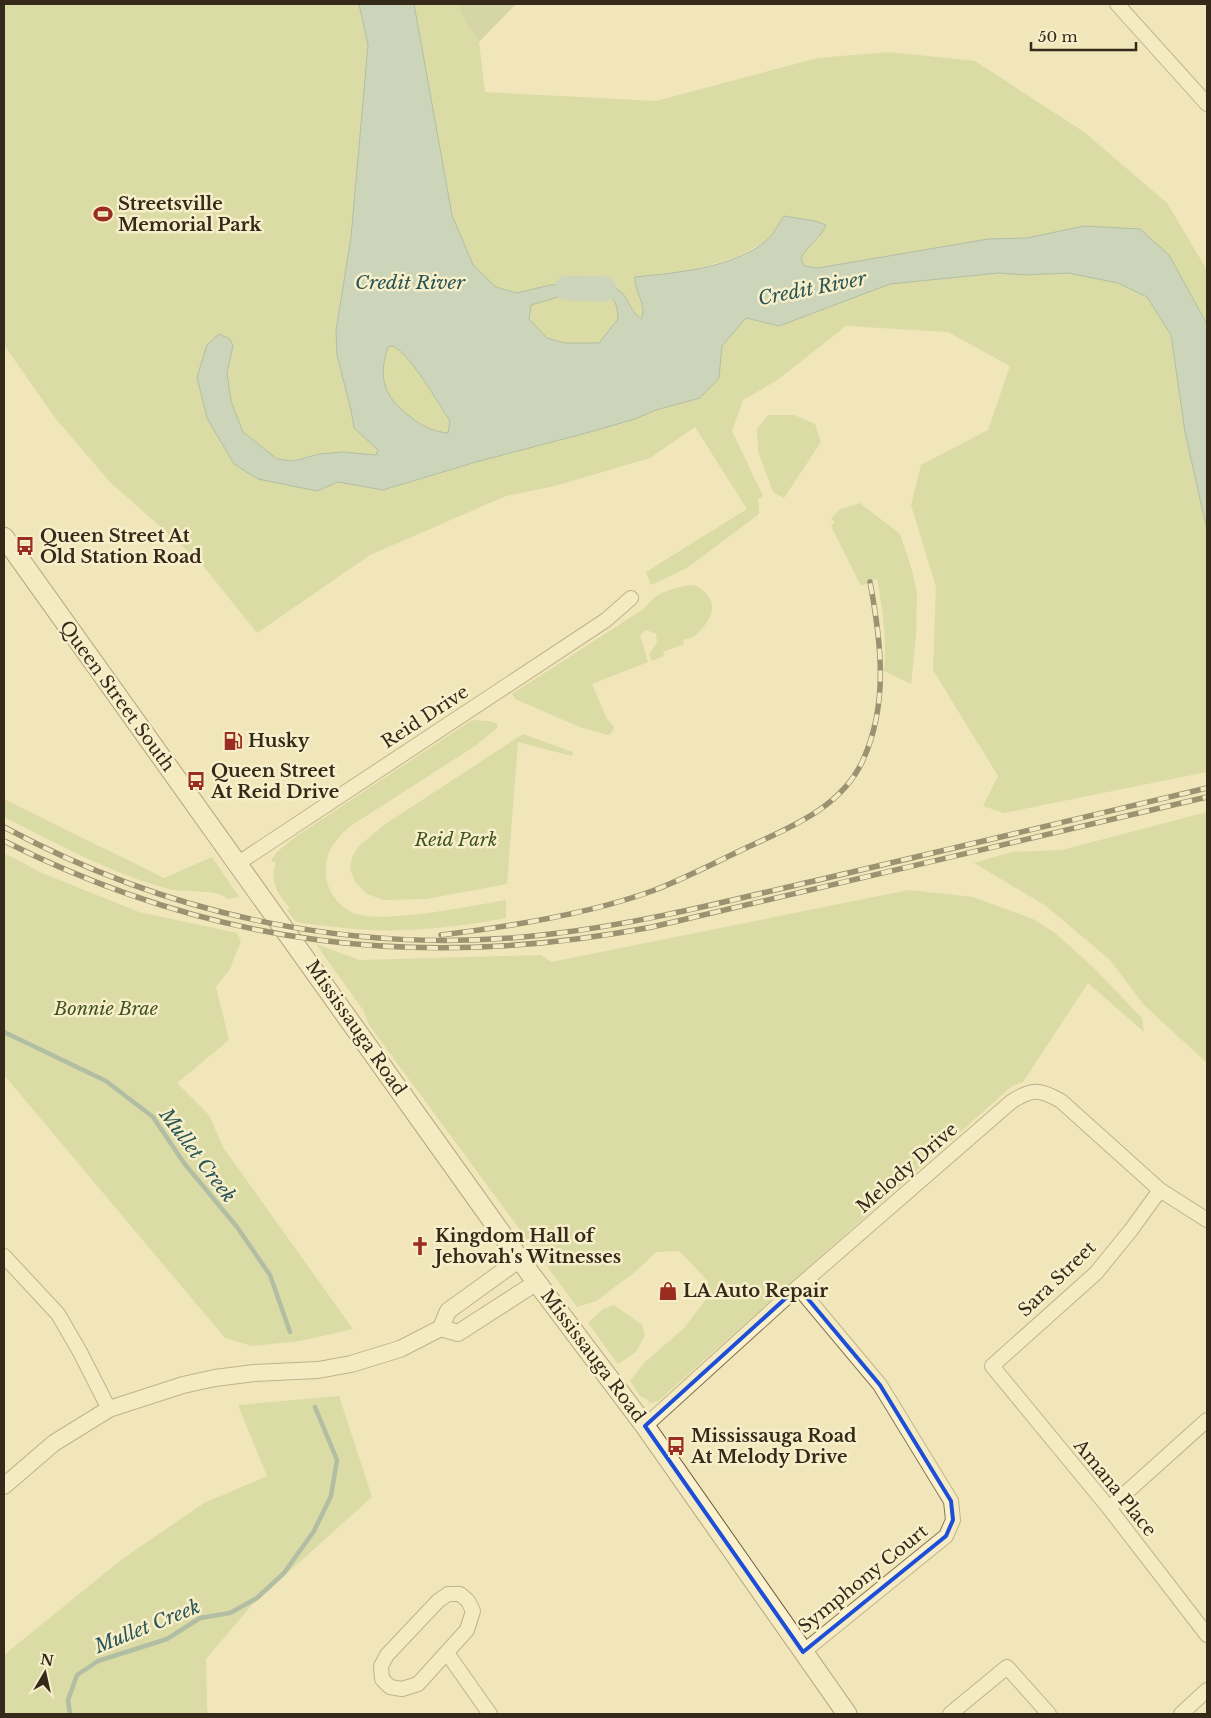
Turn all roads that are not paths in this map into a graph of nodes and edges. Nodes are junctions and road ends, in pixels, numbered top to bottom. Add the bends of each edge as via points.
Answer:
1 (1117, 4) edge
2 (1207, 104) edge
3 (4, 537) edge
4 (631, 598) dead end
5 (237, 864) junction
6 (284, 926) joint
7 (1160, 1190) junction
8 (1207, 1220) edge
9 (4, 1256) edge
10 (520, 1259) junction
11 (537, 1282) junction
12 (798, 1287) junction
13 (440, 1328) junction
14 (992, 1366) joint
15 (109, 1409) junction
16 (1207, 1420) edge
17 (645, 1426) junction
18 (4, 1486) edge
19 (1109, 1508) junction
20 (1207, 1635) edge
21 (803, 1652) junction
22 (447, 1653) junction
23 (1207, 1690) edge
24 (490, 1714) edge
25 (848, 1714) edge
26 (950, 1714) edge
27 (1048, 1714) edge
28 (1181, 1714) edge

1 - 2 street
3 - 5 main road, Queen Street South
4 - 5 street, Reid Drive via 611,616
5 - 6 main road, Queen Street South
6 - 10 main road, Mississauga Road
7 - 8 street, Melody Drive
7 - 12 street, Melody Drive via 1061,1101 1046,1092 1027,1091
7 - 14 street, Sara Street via 1096,1273
9 - 15 street via 58,1314
10 - 11 main road, Mississauga Road
10 - 13 street via 448,1311
11 - 13 street via 458,1333
11 - 17 main road, Mississauga Road
12 - 17 street, Melody Drive
12 - 21 street, Symphony Court via 880,1385 951,1501 953,1520 946,1536
13 - 15 street via 400,1349 351,1364 214,1378
14 - 19 street, Amana Place
15 - 18 street via 54,1443
16 - 19 street
17 - 21 main road, Mississauga Road
19 - 20 street, Amana Place
21 - 25 main road, Mississauga Road
22 - 22 street via 467,1630 473,1611 460,1594 448,1594 438,1601 387,1655 381,1666 382,1678 390,1687 402,1689 418,1684
22 - 24 street
23 - 28 street
26 - 27 street via 1007,1667

